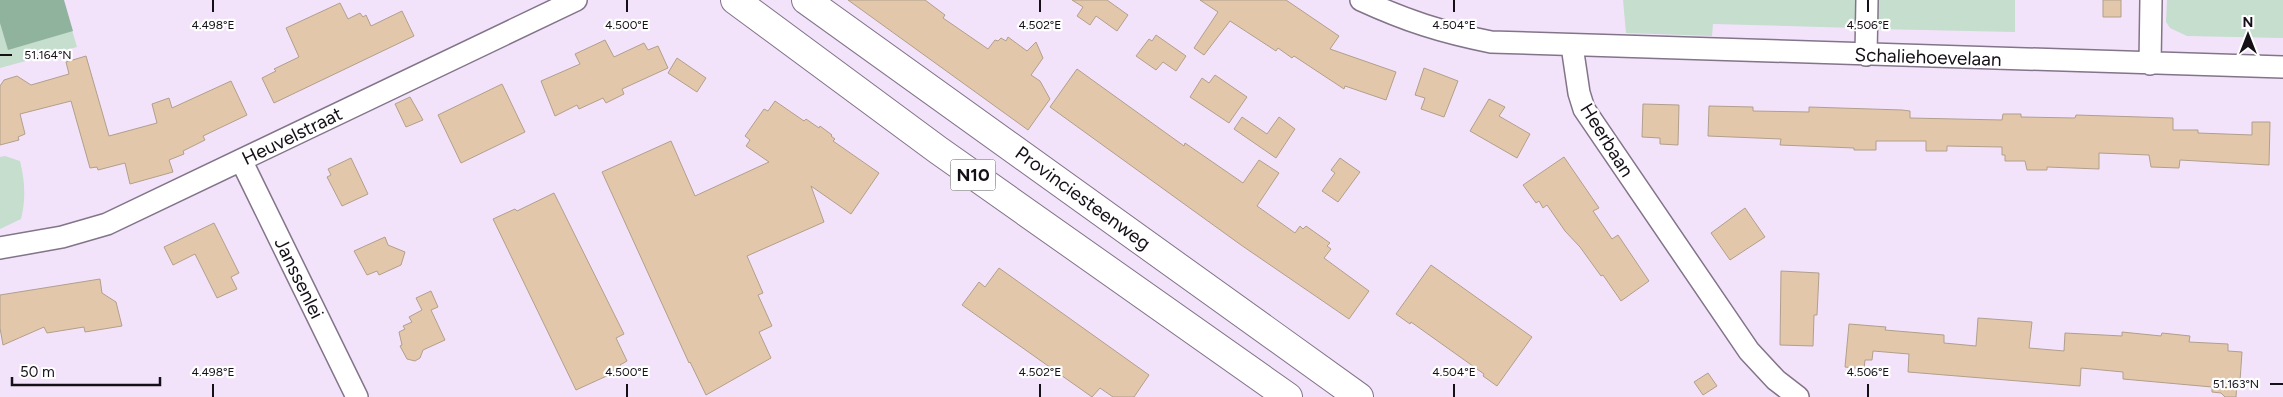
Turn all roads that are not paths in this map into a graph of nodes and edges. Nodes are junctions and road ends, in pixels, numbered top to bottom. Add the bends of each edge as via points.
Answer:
1 (576, 0) edge
2 (735, 0) edge
3 (806, 0) edge
4 (1362, 0) edge
5 (1868, 0) edge
6 (2152, 0) edge
7 (1572, 46) junction
8 (1866, 55) junction
9 (2150, 64) junction
10 (2283, 67) edge
11 (241, 160) junction
12 (0, 248) edge
13 (357, 397) edge
14 (1288, 397) edge
15 (1359, 397) edge
16 (1798, 397) edge

1 - 11 street, Heuvelstraat
2 - 14 main road, N10 via 946,156
3 - 15 main road, Provinciesteenweg / N10
4 - 7 street via 1400,18 1442,32 1490,42
5 - 8 street
6 - 9 street
7 - 8 street, Schaliehoevelaan
7 - 16 street, Heerbaan via 1584,109 1749,351 1776,380
8 - 9 street, Schaliehoevelaan
9 - 10 street, Schaliehoevelaan
11 - 12 street, Heuvelstraat via 107,224 62,237
11 - 13 street, Janssenlei

